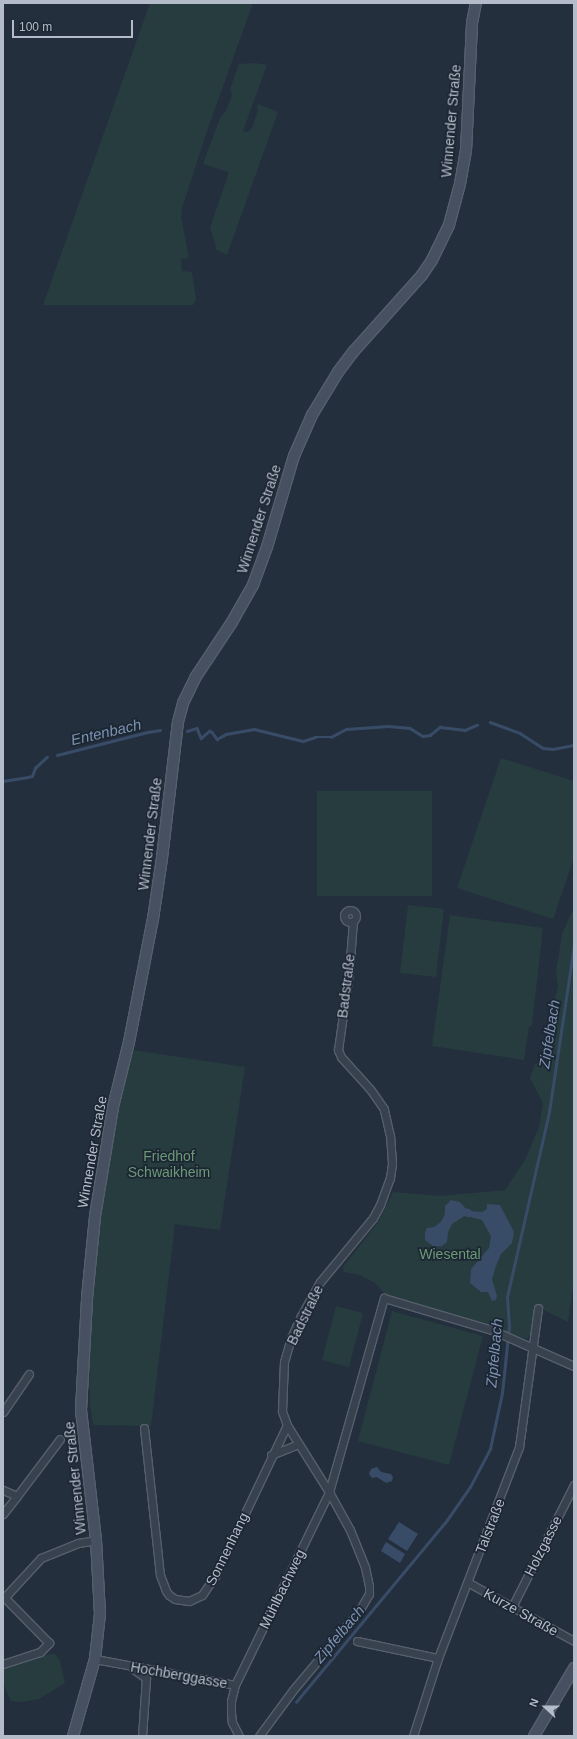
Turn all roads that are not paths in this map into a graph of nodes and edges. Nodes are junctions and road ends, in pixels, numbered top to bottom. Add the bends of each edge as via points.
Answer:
1 (476, 3) edge
2 (353, 922) dead end
3 (538, 1308) dead end
4 (534, 1348) junction
5 (574, 1366) edge
6 (29, 1374) dead end
7 (3, 1412) edge
8 (287, 1425) junction
9 (144, 1428) dead end
10 (60, 1438) dead end
11 (298, 1444) junction
12 (272, 1455) junction
13 (574, 1485) edge
14 (3, 1490) edge
15 (329, 1492) junction
16 (17, 1496) junction
17 (3, 1514) edge
18 (96, 1540) junction
19 (469, 1583) junction
20 (4, 1598) edge
21 (512, 1607) junction
22 (357, 1641) dead end
23 (574, 1641) edge
24 (438, 1658) junction
25 (95, 1659) junction
26 (3, 1664) edge
27 (125, 1666) junction
28 (574, 1668) edge
29 (235, 1686) junction
30 (73, 1736) edge
31 (142, 1736) edge
32 (239, 1736) edge
33 (259, 1736) edge
34 (412, 1736) edge
35 (534, 1736) edge

1 - 18 main road, Winnender Straße via 472,29 466,151 455,206 446,231 422,275 354,351 327,389 312,416 294,456 253,585 195,678 183,703 178,722 157,890 129,1042 113,1107 95,1216 81,1410
2 - 8 street, Badstraße via 338,1050 384,1109 392,1163 390,1178 373,1218 320,1282 291,1338 284,1362 282,1393 282,1411
3 - 4 street, Talstraße
4 - 5 street
4 - 15 street, Mühlbachweg via 492,1330 384,1298
4 - 19 street, Talstraße via 519,1447
6 - 7 street
8 - 11 street, Badstraße
8 - 12 street, Sonnenhang
9 - 12 street, Sonnenhang via 160,1575 166,1591 175,1599 197,1598 206,1591 220,1567
10 - 16 street
11 - 12 street
11 - 15 street, Badstraße
13 - 21 street, Holzgasse
14 - 16 street
15 - 29 street, Mühlbachweg
15 - 33 street, Badstraße via 358,1548 365,1567 369,1594 359,1611 293,1690
16 - 17 street
18 - 20 street via 78,1543 41,1558
18 - 25 main road, Winnender Straße via 100,1602 99,1638
19 - 21 street, Kurze Straße
19 - 24 street, Talstraße
20 - 26 street via 49,1643 40,1652
21 - 23 street, Kurze Straße
22 - 24 street
24 - 34 street, Talstraße
25 - 27 street, Hochberggasse
25 - 30 main road, Winnender Straße
27 - 29 street, Hochberggasse
27 - 31 street via 146,1678
28 - 35 main road
29 - 32 street, Hochberggasse via 231,1713 232,1722

